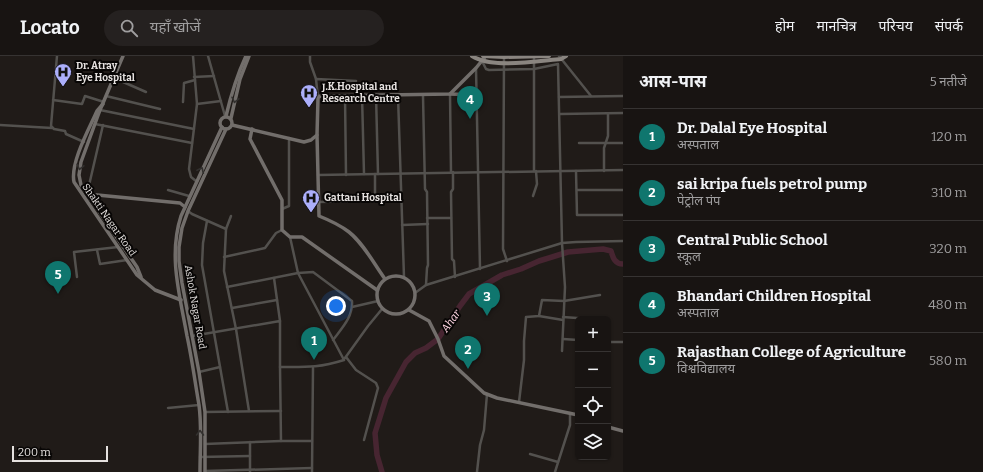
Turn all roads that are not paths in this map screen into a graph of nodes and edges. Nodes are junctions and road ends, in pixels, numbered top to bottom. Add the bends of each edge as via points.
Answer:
1 (57, 56) edge
2 (123, 56) edge
3 (193, 56) edge
4 (208, 56) edge
5 (248, 56) edge
6 (310, 56) edge
7 (472, 56) edge
8 (549, 56) edge
9 (566, 56) edge
10 (504, 57) junction
11 (484, 58) edge
12 (560, 58) edge
13 (534, 59) junction
14 (504, 63) junction
15 (476, 68) junction
16 (504, 70) junction
17 (534, 70) junction
18 (214, 76) junction
19 (114, 78) junction
20 (195, 79) junction
21 (316, 79) junction
22 (356, 81) dead end
23 (146, 92) dead end
24 (450, 94) junction
25 (362, 95) junction
26 (376, 95) junction
27 (476, 95) junction
28 (106, 96) junction
29 (345, 96) junction
30 (398, 96) junction
31 (424, 96) junction
32 (592, 96) junction
33 (623, 96) edge
34 (559, 97) junction
35 (318, 98) junction
36 (53, 100) junction
37 (221, 101) junction
38 (183, 102) dead end
39 (103, 103) junction
40 (197, 104) junction
41 (160, 109) dead end
42 (100, 110) junction
43 (623, 113) edge
44 (560, 114) junction
45 (608, 114) junction
46 (226, 116) junction
47 (231, 118) junction
48 (95, 124) junction
49 (0, 125) edge
50 (103, 125) junction
51 (232, 125) junction
52 (52, 128) junction
53 (224, 128) junction
54 (194, 129) junction
55 (252, 130) junction
56 (317, 135) junction
57 (289, 138) junction
58 (84, 142) junction
59 (192, 143) junction
60 (579, 143) dead end
61 (605, 143) junction
62 (623, 143) edge
63 (623, 170) edge
64 (535, 171) junction
65 (561, 171) junction
66 (576, 171) junction
67 (604, 171) junction
68 (452, 172) junction
69 (478, 172) junction
70 (504, 172) junction
71 (400, 173) junction
72 (424, 173) junction
73 (346, 174) junction
74 (364, 174) junction
75 (376, 174) junction
76 (318, 175) junction
77 (196, 181) junction
78 (168, 190) dead end
79 (577, 190) junction
80 (623, 190) edge
81 (88, 196) junction
82 (189, 196) junction
83 (533, 196) dead end
84 (84, 198) junction
85 (318, 202) junction
86 (185, 207) junction
87 (282, 209) junction
88 (188, 211) junction
89 (623, 215) edge
90 (231, 216) dead end
91 (427, 218) junction
92 (451, 218) junction
93 (207, 221) junction
94 (428, 224) junction
95 (402, 225) junction
96 (226, 229) junction
97 (282, 230) junction
98 (290, 237) junction
99 (623, 242) edge
100 (562, 243) junction
101 (118, 247) junction
102 (97, 250) junction
103 (224, 257) junction
104 (129, 259) junction
105 (507, 261) junction
106 (480, 270) junction
107 (298, 273) junction
108 (404, 277) junction
109 (455, 277) junction
110 (77, 278) dead end
111 (274, 278) junction
112 (385, 279) junction
113 (426, 285) junction
114 (227, 287) junction
115 (377, 290) junction
116 (415, 293) junction
117 (600, 295) dead end
118 (180, 300) junction
119 (277, 300) junction
120 (185, 301) junction
121 (378, 301) junction
122 (564, 301) junction
123 (352, 307) junction
124 (232, 308) junction
125 (382, 309) junction
126 (409, 310) junction
127 (539, 316) junction
128 (563, 318) junction
129 (575, 318) edge
130 (280, 321) junction
131 (236, 328) junction
132 (214, 332) junction
133 (192, 336) junction
134 (563, 338) junction
135 (333, 340) junction
136 (575, 340) edge
137 (611, 342) edge
138 (623, 342) edge
139 (562, 351) dead end
140 (345, 359) junction
141 (220, 367) junction
142 (280, 367) junction
143 (313, 368) junction
144 (199, 372) junction
145 (487, 394) junction
146 (519, 402) junction
147 (198, 405) junction
148 (168, 408) dead end
149 (249, 411) junction
150 (280, 411) junction
151 (205, 412) junction
152 (228, 412) junction
153 (570, 413) junction
154 (575, 414) edge
155 (611, 428) edge
156 (623, 431) edge
157 (364, 440) dead end
158 (281, 441) junction
159 (312, 441) junction
160 (250, 442) junction
161 (205, 444) junction
162 (530, 454) dead end
163 (250, 456) junction
164 (200, 457) junction
165 (205, 457) junction
166 (558, 462) junction
167 (312, 468) junction
168 (205, 471) edge
169 (229, 471) edge
170 (250, 471) edge
171 (200, 472) edge
172 (312, 472) edge
173 (477, 472) edge
174 (555, 472) edge

1 - 36 street
2 - 19 street, Shakti Nagar Road
3 - 20 street
4 - 18 street
5 - 46 street via 240,68
5 -> 47 street
6 - 21 street
7 - 11 main road
8 - 13 main road
9 - 12 main road
10 - 11 main road
10 - 13 main road
10 - 14 street
11 - 14 main road
11 - 15 street
11 - 16 street via 486,69
12 - 13 main road
12 - 32 street
13 - 14 main road
13 - 17 street
14 - 16 street
15 - 24 street
15 - 27 street
16 - 17 street
16 - 70 street
17 - 34 street via 558,64
17 - 64 street
18 - 20 street
18 - 37 street
19 - 23 street
19 - 28 street, Shakti Nagar Road
20 - 38 street via 184,83
20 - 40 street
21 - 22 street
21 - 35 street
24 - 27 street
24 - 31 street
24 - 68 street
25 - 26 street
25 - 29 street
25 - 74 street
26 - 30 street
26 - 75 street
27 - 69 street
28 - 39 street, Shakti Nagar Road
28 - 41 street
29 - 35 street
29 - 73 street
30 - 31 street
30 - 71 street
31 - 72 street
32 - 33 street
32 - 34 street
34 - 44 street
35 - 56 street
36 - 39 street via 82,104 85,96
36 - 52 street via 50,123
37 - 40 street
37 - 46 street
39 - 42 street, Shakti Nagar Road
39 - 58 street, Shakti Nagar Road
40 - 54 street
42 - 48 street, Shakti Nagar Road
42 - 54 street
43 - 45 street
44 - 45 street
44 - 65 street
45 - 61 street via 608,136
46 - 47 street
46 - 53 street via 220,121
47 - 51 street
48 - 50 street
48 -> 81 street, Shakti Nagar Road via 79,172 80,183
49 - 52 street
50 - 59 street
50 - 81 street
51 - 53 street
51 - 55 street
52 - 58 street via 65,131 66,134
77 -> 53 street
53 - 88 street, Ashok Nagar Road
54 - 59 street
55 - 57 street
55 - 87 street via 250,139 282,200
56 - 57 street via 304,142
56 - 76 street
57 - 87 street via 289,206
58 - 84 street, Shakti Nagar Road via 73,174 75,184
59 - 77 street via 190,173
60 - 61 street
61 - 62 street
61 - 67 street
63 - 67 street
64 - 65 street
64 - 70 street
64 - 83 street via 537,184
65 - 66 street
65 - 100 street
66 - 67 street
66 - 79 street
68 - 69 street
68 - 72 street
68 - 92 street
69 - 70 street
69 - 106 street
70 - 105 street via 503,249
71 - 72 street
71 - 75 street
71 - 95 street
72 - 91 street
73 - 74 street
73 - 76 street
74 - 75 street
75 - 85 street via 375,201
76 - 85 street
77 - 82 street
78 - 82 street
79 - 80 street
79 - 89 street via 577,215
81 - 84 street
81 - 86 street via 180,203
81 - 104 street, Shakti Nagar Road
82 - 86 street
84 - 101 street, Shakti Nagar Road
85 - 112 street via 319,216 349,232
86 - 88 street
86 - 118 street via 178,225 174,253
87 - 97 street
88 - 93 street
88 - 120 street, Ashok Nagar Road via 181,233 179,254
90 - 96 street
91 - 92 street
91 - 94 street
92 - 109 street
93 - 96 street
93 - 132 street via 202,265
94 - 95 street
94 - 113 street
95 - 108 street
96 - 103 street
97 - 98 street
97 - 103 street via 276,233 265,248
98 - 107 street
98 - 115 street via 302,237
99 - 100 street
100 - 105 street
100 - 122 street
101 - 102 street
101 - 104 street, Shakti Nagar Road
102 - 104 street via 100,264
102 - 110 street via 74,252
103 - 114 street
104 - 118 street, Shakti Nagar Road via 137,267 141,277 155,290
105 - 106 street
106 - 109 street
107 - 111 street
107 - 123 street via 313,272 352,300
107 - 135 street
108 - 112 street
108 - 116 street via 411,283
109 - 113 street
111 - 114 street
111 - 119 street
112 - 115 street
113 - 116 street
114 - 124 street
115 - 121 street
116 - 126 street via 415,300
117 - 122 street
118 - 120 street, Shakti Nagar Road
118 - 147 street
119 - 124 street
119 - 130 street
120 - 133 street, Ashok Nagar Road
121 - 123 street
121 - 125 street
122 - 127 street via 542,300
122 - 128 street
123 - 135 street via 346,322
124 - 131 street
125 - 126 street via 396,315
125 - 140 street
126 - 145 street via 430,321 444,356
127 - 128 street
127 - 146 street via 526,317
128 - 129 street
128 - 134 street
130 - 131 street
130 - 142 street
131 - 132 street
131 - 149 street
132 - 133 street
132 - 141 street
133 - 144 street, Ashok Nagar Road
134 - 136 street
134 - 139 street
135 - 140 street
137 - 138 street
140 - 143 street
140 - 157 street via 376,383 378,388
141 - 144 street
141 - 152 street
142 - 143 street
142 - 150 street
143 - 159 street
144 - 151 street, Ashok Nagar Road
145 - 146 street
145 - 173 street
146 - 153 street
147 - 148 street
164 -> 147 street
149 - 150 street
149 - 152 street
150 - 158 street
151 - 152 street
151 - 161 street, Ashok Nagar Road
153 - 154 street
153 - 166 street via 570,425
155 - 156 street
158 - 159 street
158 - 160 street
159 - 167 street
160 - 161 street
160 - 163 street
161 - 165 street, Ashok Nagar Road
162 - 166 street
163 - 165 street
163 - 170 street
164 - 165 street
164 - 171 street
165 - 168 street, Ashok Nagar Road
166 - 174 street
167 - 170 street
167 - 172 street
168 - 169 street
169 - 170 street

